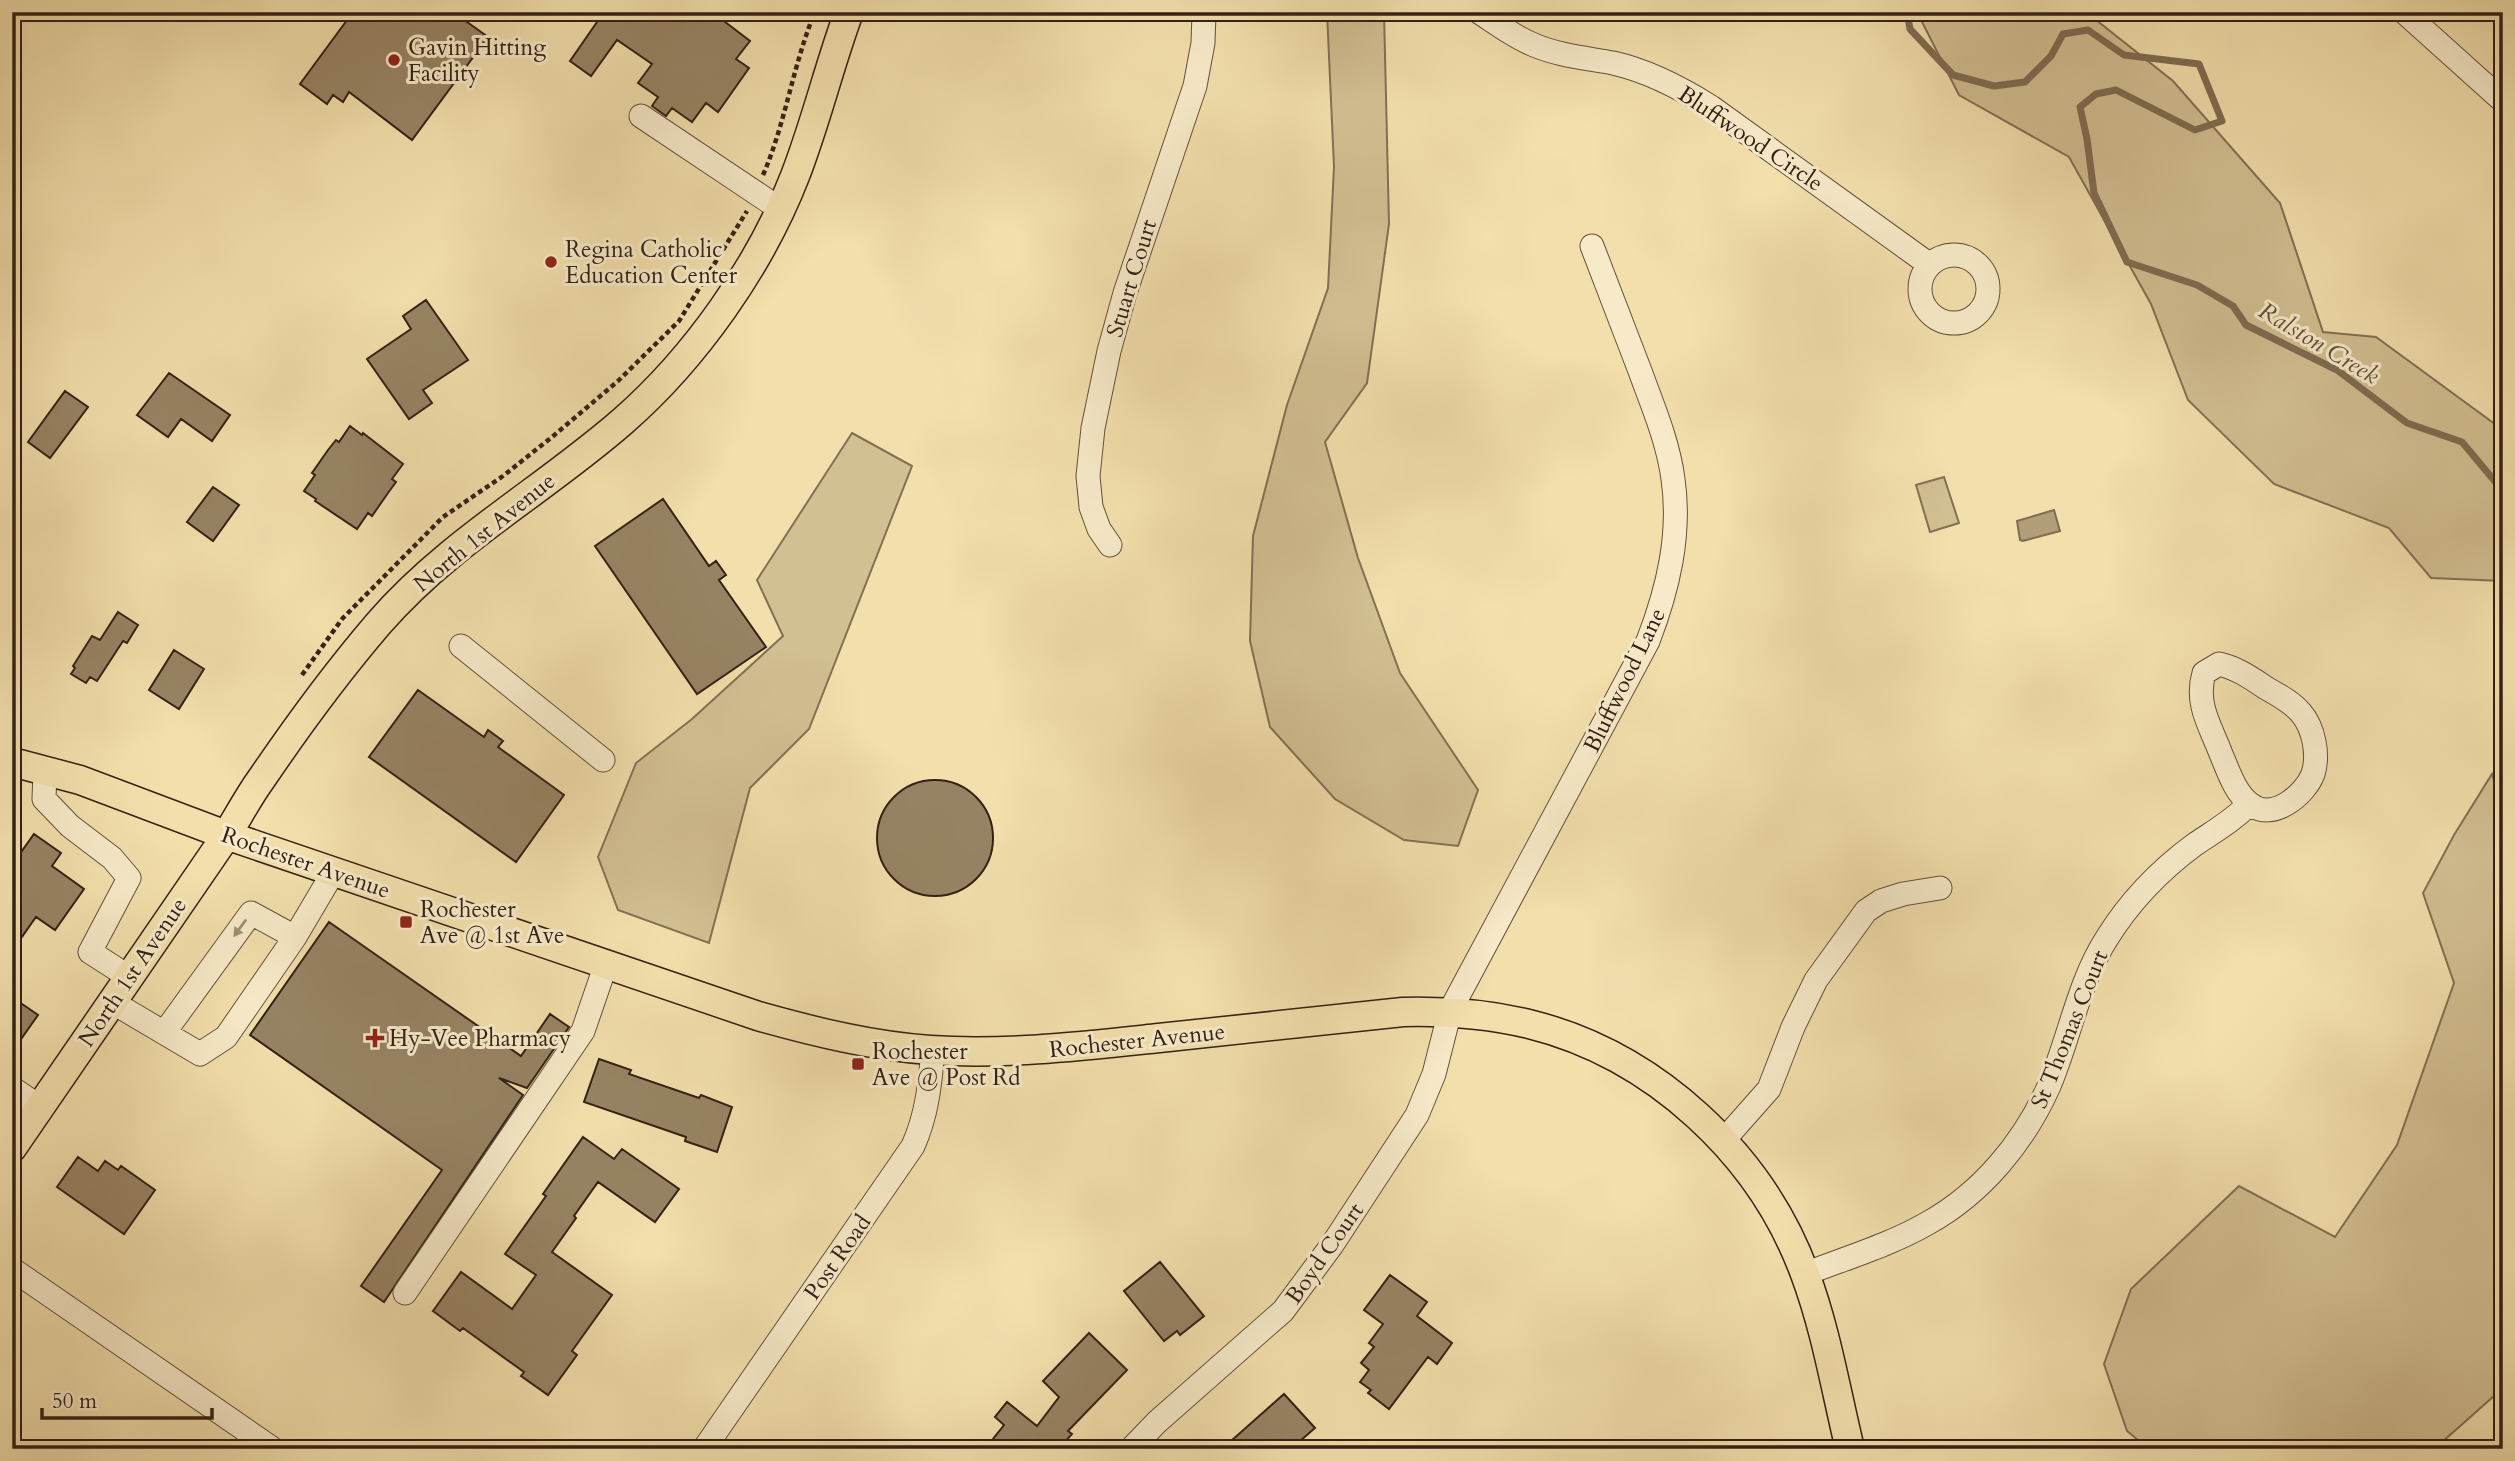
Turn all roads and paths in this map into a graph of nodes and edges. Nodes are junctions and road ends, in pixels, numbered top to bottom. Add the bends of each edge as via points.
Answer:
1 (815, 12) edge
2 (849, 12) edge
3 (1204, 12) edge
4 (1479, 12) edge
5 (2404, 12) edge
6 (2503, 101) edge
7 (641, 116) dead end
8 (755, 192) junction
9 (780, 209) junction
10 (1592, 246) dead end
11 (1930, 265) dead end
12 (1110, 545) dead end
13 (461, 646) dead end
14 (300, 678) dead end
15 (603, 760) dead end
16 (12, 762) edge
17 (45, 771) junction
18 (2249, 804) junction
19 (226, 835) junction
20 (334, 871) junction
21 (1940, 888) dead end
22 (295, 937) junction
23 (606, 964) junction
24 (129, 977) junction
25 (112, 1002) junction
26 (1450, 1011) junction
27 (164, 1033) junction
28 (933, 1050) junction
29 (12, 1088) edge
30 (40, 1107) junction
31 (1723, 1141) junction
32 (12, 1147) edge
33 (12, 1269) edge
34 (1805, 1274) junction
35 (405, 1293) dead end
36 (266, 1447) edge
37 (704, 1449) edge
38 (1131, 1449) edge
39 (1850, 1449) edge

1 - 8 path
2 - 9 main road, North 1st Avenue via 816,121
3 - 12 street, Stuart Court via 1195,86 1125,293 1093,428 1088,476 1091,508
4 - 11 street, Bluffwood Circle via 1535,46 1625,67 1681,88
5 - 6 street
7 - 8 street
8 - 9 street
8 - 14 path via 744,218 679,321 618,382 552,437 443,517 342,619
9 - 19 main road, North 1st Avenue via 729,299 685,357 624,421 429,571 382,619 261,779
10 - 26 street, Bluffwood Lane via 1666,439 1674,480 1672,562 1648,641
13 - 15 street
16 - 17 main road, Rochester Avenue
17 - 19 main road, Rochester Avenue
17 - 24 street via 44,799 129,878 90,952
18 - 18 street via 2260,810 2278,808 2302,793 2313,773 2312,734 2301,713 2288,702 2233,667 2219,664 2204,673 2199,689 2232,780
18 - 34 street, St Thomas Court via 2159,874 2132,902 2085,981 2037,1111 1991,1174 1929,1223
19 - 20 main road, Rochester Avenue
19 - 24 main road, North 1st Avenue
20 - 22 street
20 - 23 main road, Rochester Avenue
21 - 31 street via 1903,894 1866,911 1816,980 1769,1088
22 - 27 street via 226,1037 200,1054
22 -> 27 street via 251,914
23 - 28 main road, Rochester Avenue via 807,1030
23 - 35 street via 583,1031
24 - 25 main road, North 1st Avenue
25 - 27 street
25 - 30 main road, North 1st Avenue
26 - 28 main road, Rochester Avenue via 1053,1049
26 - 31 main road, Rochester Avenue via 1531,1024 1608,1054 1677,1098
26 - 38 street, Boyd Court via 1434,1074 1417,1115 1332,1245 1283,1311
28 - 37 street, Post Road via 927,1104 913,1146
29 - 30 street
30 - 32 main road, North 1st Avenue
31 - 34 main road, Rochester Avenue via 1761,1188
33 - 36 street
34 - 39 main road, Rochester Avenue

